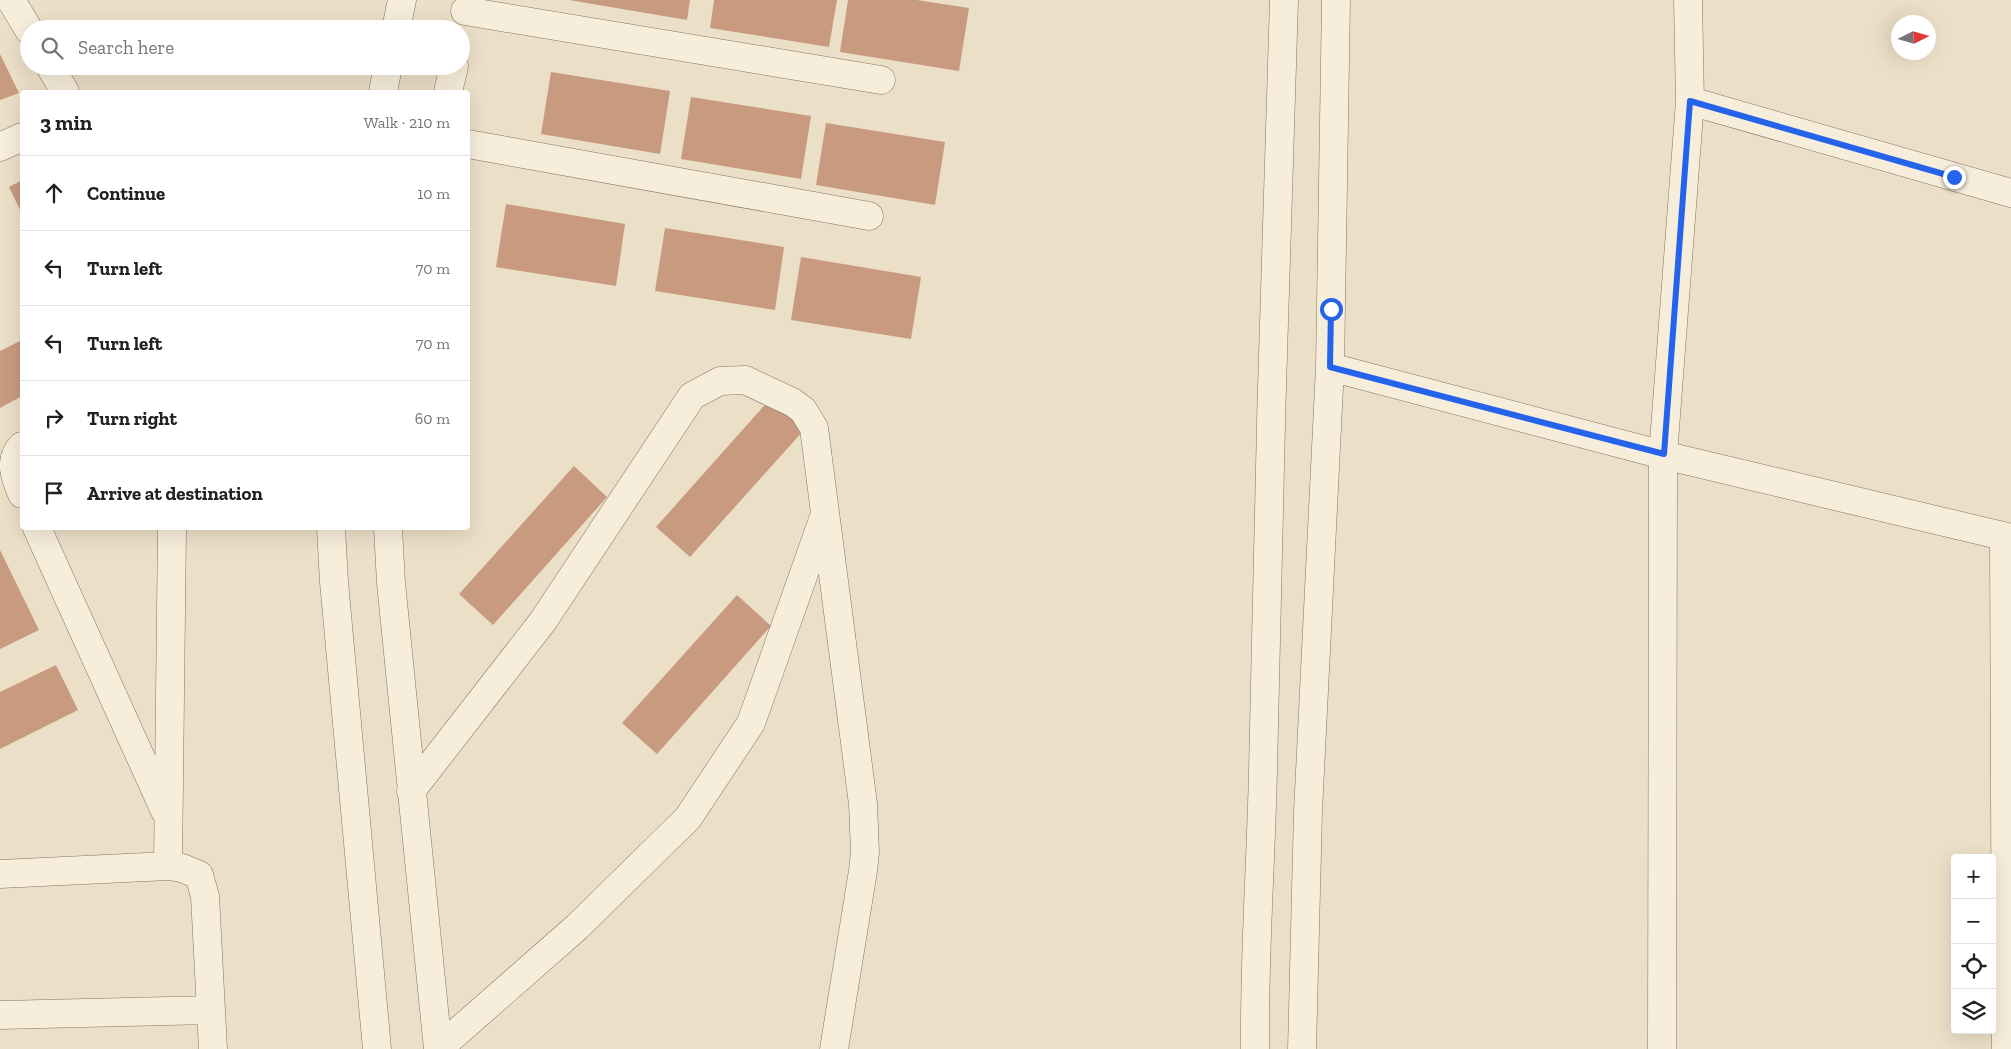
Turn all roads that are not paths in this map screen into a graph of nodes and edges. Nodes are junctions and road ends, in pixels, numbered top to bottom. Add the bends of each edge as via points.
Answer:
1 (402, 0) edge
2 (1284, 0) edge
3 (1336, 0) edge
4 (1688, 0) edge
5 (8, 5) edge
6 (464, 13) edge
7 (21, 20) edge
8 (398, 20) edge
9 (56, 75) edge
10 (386, 75) edge
11 (452, 75) edge
12 (881, 80) dead end
13 (65, 90) edge
14 (383, 90) edge
15 (448, 90) edge
16 (1690, 101) junction
17 (20, 138) edge
18 (470, 144) edge
19 (0, 147) edge
20 (2011, 193) edge
21 (868, 216) dead end
22 (1330, 367) junction
23 (20, 450) edge
24 (1664, 454) junction
25 (20, 489) edge
26 (826, 512) junction
27 (38, 530) edge
28 (172, 530) edge
29 (331, 530) edge
30 (388, 530) edge
31 (2007, 537) edge
32 (411, 791) junction
33 (168, 820) junction
34 (168, 866) junction
35 (0, 874) edge
36 (210, 1010) junction
37 (0, 1015) edge
38 (213, 1049) edge
39 (377, 1049) edge
40 (438, 1049) edge
41 (834, 1049) edge
42 (1255, 1049) edge
43 (1302, 1049) edge
44 (1662, 1049) edge
45 (2006, 1049) edge

1 - 8 street
2 - 42 street via 1270,409 1262,811 1254,978
3 - 22 street
4 - 16 street
5 - 7 street
6 - 12 street
9 - 13 street
10 - 14 street
11 - 15 street
16 - 20 street
16 - 24 street
17 - 19 street
18 - 21 street
22 - 24 street
22 - 43 street via 1308,812
23 - 25 street via 13,462
24 - 31 street
24 - 44 street
26 - 32 street via 814,428 803,410 745,380 720,381 692,396 543,622
26 - 40 street via 751,723 688,818 577,927
26 - 41 street via 862,779 865,852
27 - 33 street
28 - 33 street
29 - 39 street
30 - 32 street
31 - 45 street
32 - 40 street
33 - 34 street
34 - 35 street
34 - 36 street via 192,871 203,883
36 - 37 street
36 - 38 street

